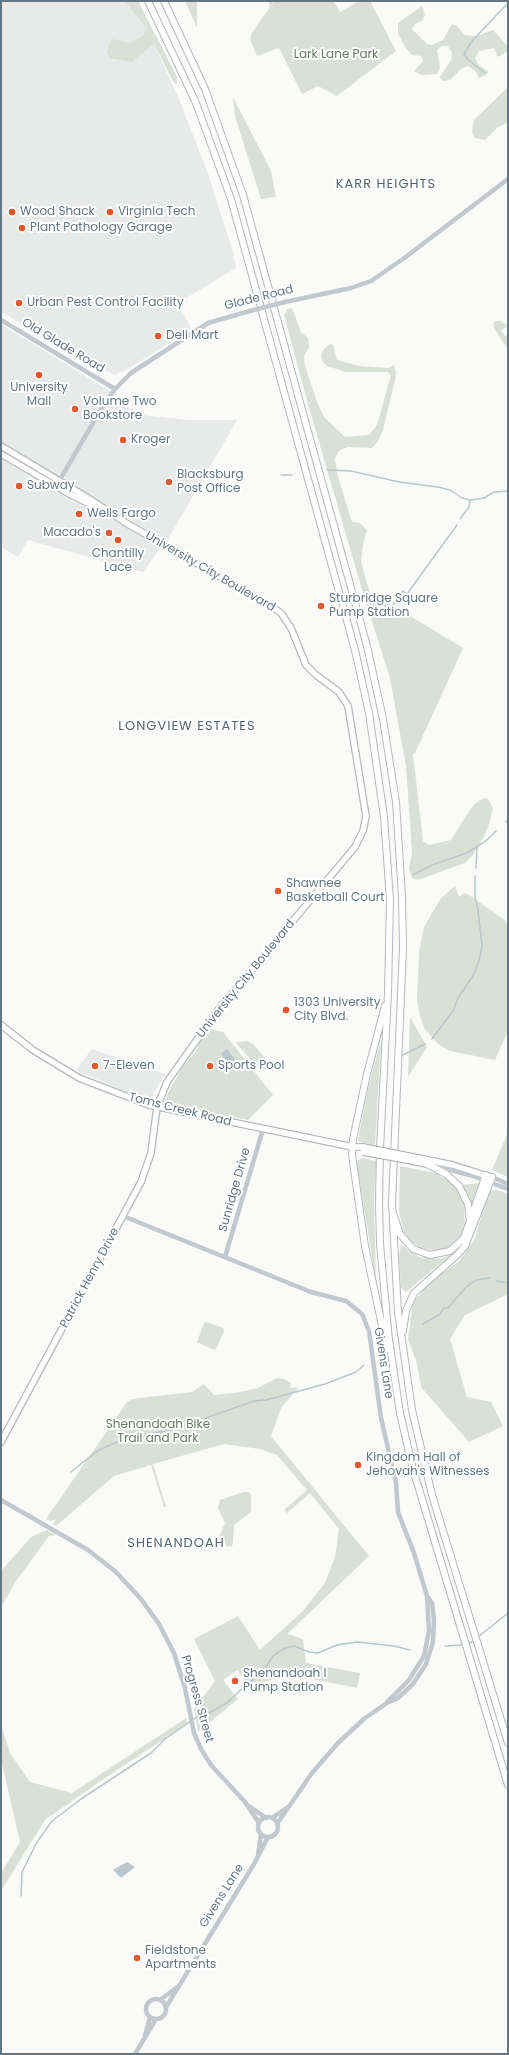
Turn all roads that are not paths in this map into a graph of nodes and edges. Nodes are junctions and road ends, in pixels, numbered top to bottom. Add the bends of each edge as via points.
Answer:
1 (164, 1) edge
2 (148, 2) edge
3 (508, 178) edge
4 (1, 320) edge
5 (115, 389) junction
6 (1, 446) edge
7 (1, 454) edge
8 (59, 480) junction
9 (56, 486) junction
10 (106, 511) junction
11 (388, 993) junction
12 (1, 1025) edge
13 (157, 1107) junction
14 (263, 1129) junction
15 (353, 1147) junction
16 (407, 1158) junction
17 (427, 1164) junction
18 (488, 1179) junction
19 (508, 1184) edge
20 (508, 1189) edge
21 (392, 1203) junction
22 (123, 1216) junction
23 (469, 1227) junction
24 (225, 1257) junction
25 (402, 1345) junction
26 (392, 1368) junction
27 (1, 1442) edge
28 (1, 1500) edge
29 (508, 1743) edge
30 (508, 1785) edge
31 (245, 1802) junction
32 (289, 1806) junction
33 (266, 1818) junction
34 (272, 1818) junction
35 (259, 1823) junction
36 (277, 1824) junction
37 (261, 1834) junction
38 (268, 1837) junction
39 (258, 1856) junction
40 (177, 1987) junction
41 (160, 2000) junction
42 (166, 2006) junction
43 (150, 2017) junction
44 (156, 2019) junction
45 (144, 2039) junction
46 (135, 2054) edge

1 - 21 highway via 205,89 243,195 367,646 383,719 396,802 403,949
2 - 11 highway via 193,96 231,199 359,666 373,735 386,832 390,899
3 - 5 street, Glade Road, bridge via 371,281 223,318 200,328 140,366
4 - 5 street, Old Glade Road
5 - 8 street, Glade Road
6 - 8 main road, University City Boulevard
7 - 9 main road, University City Boulevard
8 - 9 street, Glade Road
8 - 10 main road, University City Boulevard
9 - 10 main road, University City Boulevard
10 - 13 main road, University City Boulevard via 268,604 287,620 306,665 339,692 348,706 365,810 364,831 357,845 218,1010 169,1079
11 - 15 highway
11 - 26 highway via 379,1202 384,1294
12 - 13 main road, Toms Creek Road via 33,1050 79,1078
13 - 14 main road, Toms Creek Road
13 - 22 main road, Patrick Henry Drive via 148,1166
14 - 15 main road, Toms Creek Road
14 - 24 street, Sunridge Drive
15 - 16 main road, Toms Creek Road, bridge
15 - 26 highway via 365,1246
16 - 17 main road, Toms Creek Road
16 - 18 main road, Toms Creek Road via 453,1165
17 - 18 street, Toms Creek Road
17 - 23 highway via 446,1174 462,1189 468,1204
18 - 19 street, Toms Creek Road
18 - 20 street, Toms Creek Road
18 - 23 highway
18 - 25 highway via 465,1246 412,1297 406,1311
21 - 23 highway via 400,1234 405,1242 421,1253 440,1254 450,1251 464,1238
21 - 25 highway via 396,1293
22 - 24 street, Givens Lane
22 - 27 main road, Patrick Henry Drive
24 - 32 street, Givens Lane via 312,1292 346,1301 362,1314 369,1331 383,1425 396,1483 398,1512 427,1596 432,1603 433,1642 422,1671 410,1687 365,1718 338,1743 312,1773
25 - 29 highway via 412,1410 432,1495
26 - 30 highway via 405,1438 420,1498
28 - 31 street, Progress Street via 88,1550 133,1589 169,1640 182,1676 193,1728 204,1755
31 - 33 street, Progress Street
31 - 35 street, Progress Street
32 - 34 street, Givens Lane
32 - 36 street, Givens Lane
33 - 34 street
33 - 35 street
34 - 36 street
35 - 37 street via 258,1829
36 - 38 street via 275,1834
37 - 38 street
37 - 39 street, Givens Lane
38 - 39 street, Givens Lane
39 - 40 street, Givens Lane
40 - 41 street, Givens Lane
40 - 42 street, Givens Lane
41 - 42 street
41 - 43 street via 153,2000 147,2005
42 - 44 street via 163,2017
43 - 44 street
43 - 45 street
44 - 45 street
45 - 46 street

